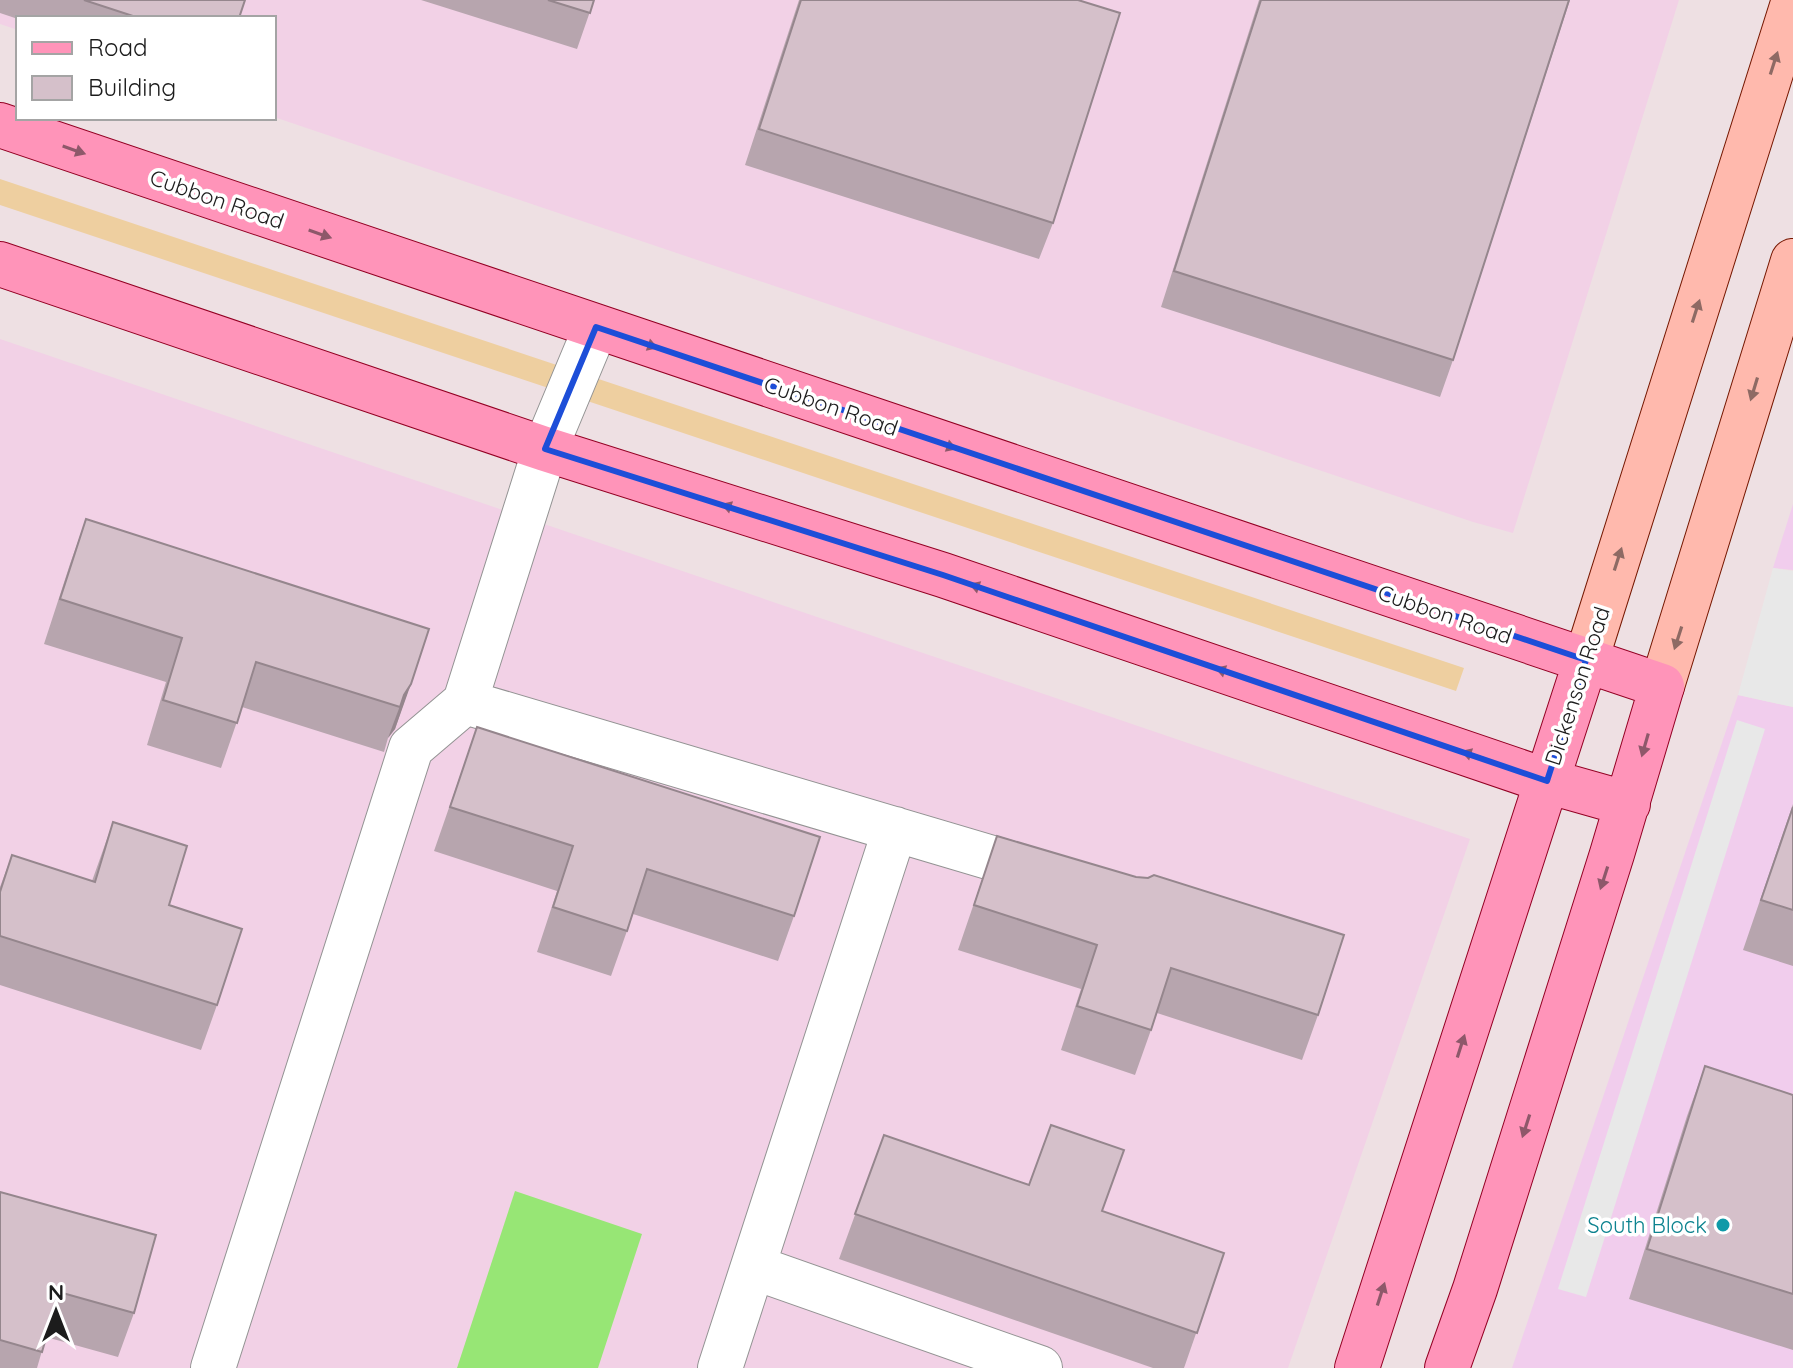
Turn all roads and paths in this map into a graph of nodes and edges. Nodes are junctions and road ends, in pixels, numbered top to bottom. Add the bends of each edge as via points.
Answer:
1 (1793, 3) edge
2 (0, 125) edge
3 (1793, 261) edge
4 (0, 264) edge
5 (596, 327) junction
6 (545, 449) junction
7 (1586, 660) junction
8 (1662, 686) junction
9 (465, 702) junction
10 (1547, 781) junction
11 (1628, 804) junction
12 (895, 829) junction
13 (1084, 885) edge
14 (753, 1267) junction
15 (213, 1368) edge
16 (720, 1368) edge
17 (1040, 1368) edge
18 (1357, 1368) edge
19 (1447, 1368) edge

7 -> 1 main road, Dickenson Road
2 -> 5 main road, Cubbon Road
3 -> 8 main road
4 - 6 main road
5 - 6 street
5 -> 7 main road, Cubbon Road
6 - 9 street
10 -> 6 main road via 943,575
7 - 8 main road, Cubbon Road
7 - 10 main road, Dickenson Road
8 -> 11 main road
9 - 12 street
9 - 15 street via 411,748
10 - 11 main road
18 -> 10 main road, Dickenson Road
11 -> 19 main road
12 - 13 street
12 - 14 street
14 - 16 street
14 - 17 street

